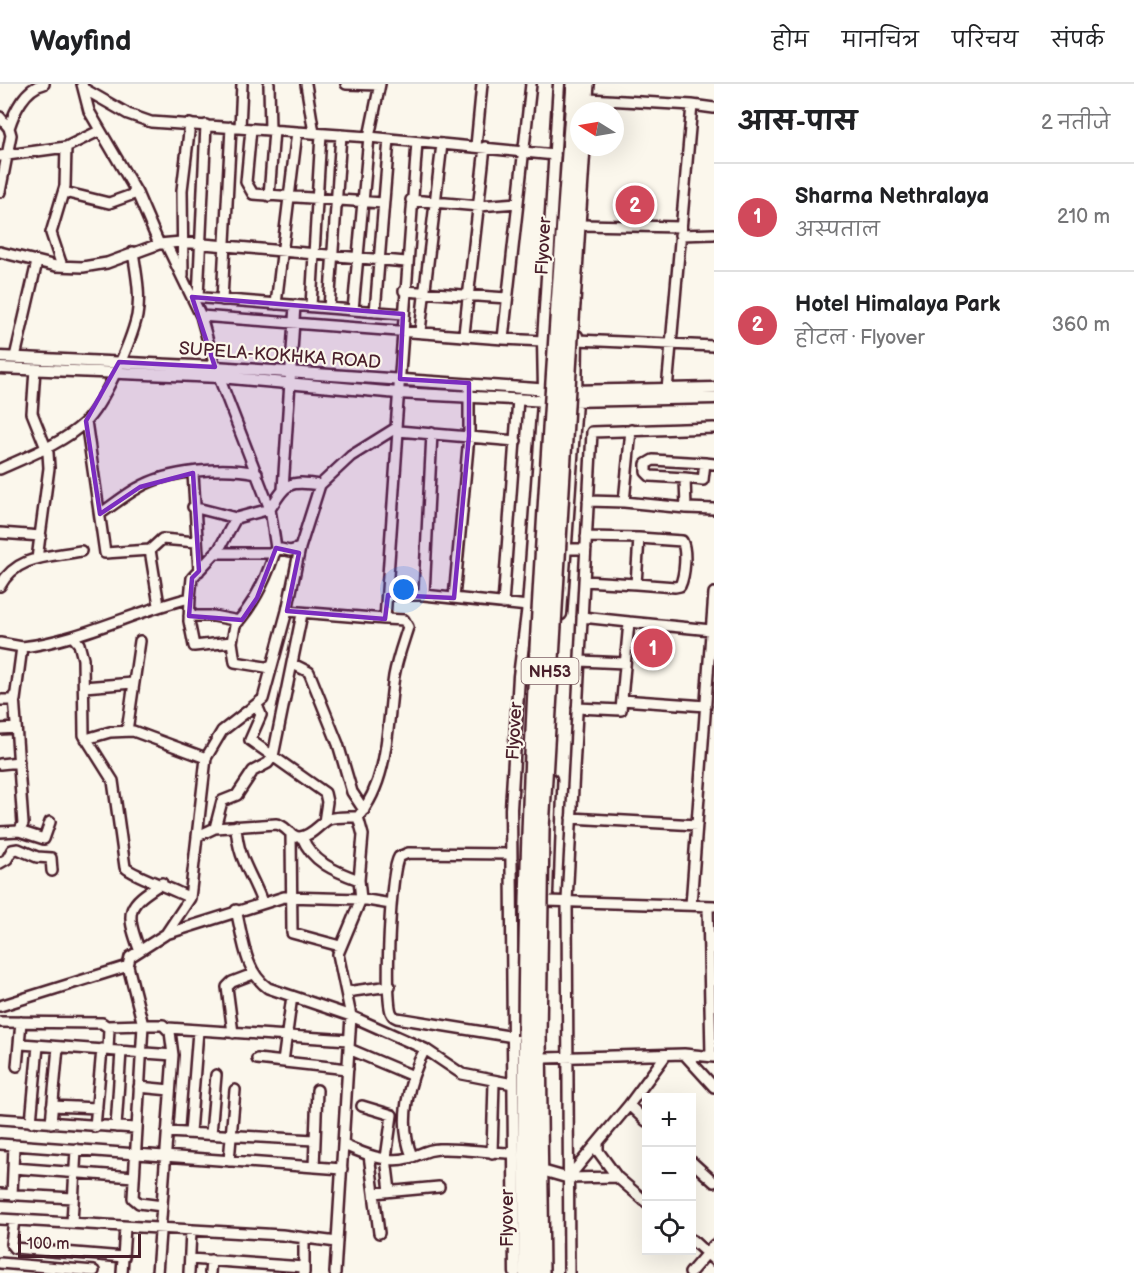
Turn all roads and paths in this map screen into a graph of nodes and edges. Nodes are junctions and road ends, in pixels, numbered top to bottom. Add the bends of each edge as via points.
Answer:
1 (44, 84) edge
2 (242, 84) edge
3 (269, 84) edge
4 (306, 84) edge
5 (346, 84) edge
6 (482, 84) edge
7 (531, 84) edge
8 (559, 84) edge
9 (574, 84) edge
10 (379, 85) edge
11 (84, 87) edge
12 (587, 98) edge
13 (692, 105) junction
14 (714, 108) edge
15 (0, 117) edge
16 (190, 124) junction
17 (206, 125) junction
18 (236, 127) junction
19 (9, 128) junction
20 (251, 129) junction
21 (272, 130) junction
22 (99, 131) junction
23 (297, 132) junction
24 (318, 134) junction
25 (341, 135) junction
26 (369, 137) junction
27 (389, 139) junction
28 (417, 142) junction
29 (442, 144) junction
30 (66, 147) junction
31 (481, 147) junction
32 (524, 150) junction
33 (555, 155) junction
34 (4, 156) edge
35 (583, 156) edge
36 (584, 156) edge
37 (0, 192) edge
38 (64, 192) junction
39 (136, 193) junction
40 (269, 196) junction
41 (290, 196) junction
42 (316, 197) junction
43 (336, 199) junction
44 (363, 200) junction
45 (411, 200) junction
46 (384, 202) junction
47 (435, 202) junction
48 (517, 203) junction
49 (479, 206) junction
50 (581, 225) junction
51 (681, 231) junction
52 (714, 234) edge
53 (180, 242) junction
54 (200, 243) junction
55 (159, 244) junction
56 (224, 244) junction
57 (0, 252) edge
58 (133, 252) junction
59 (284, 252) junction
60 (312, 254) junction
61 (331, 256) junction
62 (357, 259) junction
63 (378, 260) junction
64 (37, 262) junction
65 (406, 262) junction
66 (62, 266) junction
67 (183, 280) junction
68 (404, 291) junction
69 (425, 292) junction
70 (469, 295) junction
71 (195, 297) junction
72 (507, 298) junction
73 (222, 300) junction
74 (276, 304) junction
75 (295, 305) junction
76 (311, 306) junction
77 (328, 308) junction
78 (353, 310) junction
79 (375, 312) junction
80 (403, 314) junction
81 (201, 316) junction
82 (293, 322) junction
83 (402, 330) junction
84 (420, 331) junction
85 (464, 334) junction
86 (503, 339) junction
87 (577, 340) junction
88 (543, 341) junction
89 (671, 342) junction
90 (714, 346) edge
91 (0, 357) edge
92 (15, 357) junction
93 (120, 362) junction
94 (0, 368) edge
95 (35, 369) junction
96 (217, 372) junction
97 (115, 374) junction
98 (291, 378) junction
99 (400, 380) junction
100 (469, 383) junction
101 (714, 388) edge
102 (544, 389) junction
103 (667, 390) junction
104 (398, 393) junction
105 (557, 395) junction
106 (469, 396) junction
107 (576, 397) junction
108 (714, 398) edge
109 (518, 399) junction
110 (543, 402) junction
111 (86, 421) junction
112 (714, 428) edge
113 (397, 430) junction
114 (631, 430) junction
115 (432, 434) junction
116 (470, 436) junction
117 (516, 441) junction
118 (46, 447) junction
119 (710, 463) edge
120 (0, 470) edge
121 (193, 473) junction
122 (257, 473) junction
123 (685, 478) junction
124 (320, 485) junction
125 (283, 489) junction
126 (588, 501) junction
127 (624, 502) junction
128 (193, 507) junction
129 (686, 508) junction
130 (270, 509) junction
131 (714, 509) edge
132 (100, 514) junction
133 (236, 518) junction
134 (0, 533) edge
135 (41, 536) junction
136 (586, 537) junction
137 (639, 538) junction
138 (196, 542) junction
139 (300, 548) junction
140 (566, 549) junction
141 (586, 549) junction
142 (150, 550) junction
143 (81, 551) dead end
144 (276, 551) junction
145 (216, 553) junction
146 (37, 559) junction
147 (0, 565) edge
148 (14, 567) junction
149 (199, 571) junction
150 (584, 581) junction
151 (636, 584) junction
152 (0, 586) edge
153 (714, 593) edge
154 (388, 595) junction
155 (424, 595) junction
156 (189, 598) junction
157 (454, 598) junction
158 (503, 604) junction
159 (159, 605) junction
160 (528, 606) junction
161 (287, 611) junction
162 (302, 614) junction
163 (189, 616) junction
164 (582, 617) junction
165 (385, 619) junction
166 (713, 620) edge
167 (239, 621) junction
168 (629, 622) junction
169 (711, 630) junction
170 (73, 637) junction
171 (140, 641) dead end
172 (232, 642) junction
173 (0, 643) edge
174 (22, 647) junction
175 (580, 661) junction
176 (625, 663) junction
177 (293, 664) junction
178 (271, 668) junction
179 (133, 682) junction
180 (84, 687) junction
181 (14, 699) junction
182 (0, 700) edge
183 (622, 700) junction
184 (257, 705) junction
185 (706, 706) junction
186 (577, 708) junction
187 (16, 728) junction
188 (0, 729) edge
189 (127, 731) junction
190 (86, 739) junction
191 (273, 756) junction
192 (206, 758) junction
193 (19, 762) junction
194 (0, 764) edge
195 (361, 813) junction
196 (571, 818) junction
197 (50, 822) dead end
198 (324, 822) junction
199 (697, 825) junction
200 (236, 826) junction
201 (215, 828) junction
202 (19, 831) junction
203 (0, 832) edge
204 (291, 833) junction
205 (198, 836) junction
206 (302, 837) junction
207 (511, 854) junction
208 (0, 863) edge
209 (52, 871) dead end
210 (359, 880) junction
211 (162, 883) junction
212 (293, 896) junction
213 (190, 898) junction
214 (361, 899) junction
215 (567, 901) junction
216 (262, 902) junction
217 (547, 902) junction
218 (391, 904) junction
219 (691, 905) junction
220 (711, 906) edge
221 (236, 910) junction
222 (166, 934) junction
223 (340, 945) junction
224 (133, 956) junction
225 (712, 966) edge
226 (254, 974) junction
227 (390, 986) junction
228 (346, 992) junction
229 (292, 996) junction
230 (0, 1006) edge
231 (351, 1016) junction
232 (0, 1022) edge
233 (21, 1022) junction
234 (143, 1025) junction
235 (108, 1026) junction
236 (168, 1028) junction
237 (208, 1031) junction
238 (233, 1034) junction
239 (286, 1037) junction
240 (526, 1037) junction
241 (21, 1044) junction
242 (349, 1044) junction
243 (38, 1046) junction
244 (58, 1047) junction
245 (425, 1049) junction
246 (105, 1050) junction
247 (121, 1051) junction
248 (143, 1053) junction
249 (684, 1054) junction
250 (173, 1055) junction
251 (666, 1055) junction
252 (568, 1057) junction
253 (712, 1057) edge
254 (545, 1058) junction
255 (257, 1059) dead end
256 (283, 1062) junction
257 (17, 1066) dead end
258 (216, 1075) dead end
259 (413, 1076) junction
260 (347, 1077) junction
261 (494, 1082) junction
262 (513, 1084) junction
263 (714, 1087) edge
264 (139, 1090) junction
265 (170, 1090) junction
266 (235, 1090) dead end
267 (316, 1090) dead end
268 (118, 1092) junction
269 (629, 1105) junction
270 (52, 1106) junction
271 (362, 1106) dead end
272 (97, 1108) junction
273 (642, 1117) edge
274 (0, 1119) edge
275 (31, 1122) junction
276 (51, 1123) junction
277 (96, 1126) junction
278 (116, 1127) junction
279 (135, 1128) junction
280 (167, 1132) junction
281 (190, 1133) junction
282 (211, 1134) junction
283 (231, 1135) junction
284 (314, 1140) junction
285 (598, 1143) junction
286 (0, 1144) edge
287 (14, 1145) junction
288 (350, 1147) junction
289 (76, 1149) junction
290 (135, 1152) junction
291 (492, 1153) junction
292 (514, 1153) junction
293 (369, 1155) junction
294 (165, 1156) junction
295 (412, 1156) junction
296 (386, 1158) junction
297 (229, 1161) junction
298 (696, 1166) edge
299 (314, 1167) junction
300 (13, 1168) junction
301 (342, 1169) junction
302 (547, 1172) junction
303 (74, 1174) junction
304 (134, 1177) junction
305 (617, 1177) junction
306 (568, 1178) junction
307 (714, 1182) edge
308 (439, 1187) dead end
309 (390, 1191) junction
310 (374, 1193) junction
311 (0, 1194) edge
312 (12, 1195) junction
313 (73, 1198) junction
314 (645, 1201) edge
315 (162, 1206) junction
316 (0, 1219) edge
317 (14, 1220) junction
318 (72, 1223) junction
319 (125, 1227) junction
320 (160, 1230) junction
321 (191, 1232) junction
322 (379, 1233) dead end
323 (304, 1238) junction
324 (337, 1242) junction
325 (696, 1244) edge
326 (714, 1245) edge
327 (706, 1253) junction
328 (96, 1255) junction
329 (124, 1257) junction
330 (190, 1258) junction
331 (211, 1260) junction
332 (714, 1260) edge
333 (2, 1267) edge
334 (304, 1270) edge
335 (94, 1272) edge
336 (122, 1273) edge
337 (157, 1273) edge
338 (189, 1273) edge
339 (210, 1273) edge
340 (335, 1273) edge
341 (515, 1273) edge
342 (527, 1273) edge
343 (541, 1273) edge
344 (548, 1273) edge
345 (569, 1273) edge
346 (690, 1273) edge

1 - 19 street via 34,88 18,106
2 - 18 street
3 - 21 street
4 - 24 street
5 - 10 street
6 - 31 street
7 - 32 street
8 - 33 street
9 - 240 highway, Flyover / NH53, bridge via 533,729
10 - 26 street
11 - 16 street via 128,114 151,122
11 - 22 street via 89,111
12 - 13 street
13 - 14 street
13 - 51 street
15 - 19 street
16 - 17 street
16 - 53 street
17 - 18 street
17 - 54 street
18 - 20 street
18 - 56 street
19 - 34 street
20 - 21 street
20 - 40 street via 246,182 253,194
21 - 23 street
21 - 40 street
22 - 30 street
22 - 39 street
23 - 24 street
23 - 41 street
24 - 25 street
24 - 42 street
25 - 26 street
25 - 43 street
26 - 27 street
26 - 44 street
27 - 28 street
27 - 46 street
28 - 29 street
28 - 45 street
29 - 31 street
29 - 47 street
30 - 34 street
30 - 38 street
31 - 32 street
31 - 49 street
32 - 33 street
32 - 48 street
33 - 88 street
34 - 37 street
35 - 240 highway, Flyover / NH53, bridge
36 - 50 street
38 - 39 street via 109,203
38 - 66 street via 51,233
39 - 55 street
40 - 41 street
41 - 42 street
41 - 59 street
42 - 43 street
42 - 60 street
43 - 44 street
43 - 61 street
44 - 46 street
44 - 62 street
45 - 47 street
45 - 65 street
46 - 63 street
47 - 49 street
47 - 69 street
48 - 49 street
48 - 72 street
49 - 70 street
50 - 51 street
50 - 87 street
51 - 52 street
51 - 89 street
53 - 54 street
53 - 55 street
53 - 67 street
54 - 56 street
54 - 71 street
55 - 58 street
55 - 67 street via 166,244
56 - 59 street
56 - 73 street
57 - 64 street
58 - 66 street via 106,263
58 - 93 street via 137,316
59 - 60 street
59 - 74 street
60 - 61 street
60 - 76 street
61 - 62 street
61 - 77 street
62 - 63 street
62 - 78 street
63 - 65 street
63 - 79 street
64 - 66 street
64 - 92 street
65 - 68 street
67 - 71 street
68 - 69 street
68 - 80 street
69 - 70 street
69 - 84 street
70 - 72 street
70 - 85 street
71 - 73 street
71 - 81 street
72 - 86 street
73 - 74 street
74 - 75 street
75 - 76 street
75 - 82 street
76 - 77 street
77 - 78 street
78 - 79 street
79 - 80 street
80 - 83 street
81 - 82 street
81 - 96 street
82 - 83 street
82 - 98 street
83 - 84 street
83 - 99 street
84 - 85 street
85 - 86 street
86 - 88 street
87 - 89 street
87 - 107 street
88 - 102 street
89 - 90 street
89 - 103 street
91 - 92 street, SUPELA-KOKHKA ROAD
92 - 93 street, SUPELA-KOKHKA ROAD
93 - 96 street, SUPELA-KOKHKA ROAD
93 - 97 street
94 - 95 street
95 - 97 street
95 - 118 street via 32,413
96 - 97 street
96 - 98 street, SUPELA-KOKHKA ROAD
96 - 122 street
97 - 111 street
98 - 99 street, SUPELA-KOKHKA ROAD
98 - 104 street
98 - 125 street
99 - 100 street, SUPELA-KOKHKA ROAD
99 - 104 street
100 - 102 street, SUPELA-KOKHKA ROAD
100 - 106 street
101 - 103 street
102 - 105 street, SUPELA-KOKHKA ROAD
102 - 110 street
103 - 107 street
104 - 106 street
104 - 113 street
105 - 107 street
105 - 110 street
106 - 109 street
106 - 116 street
107 - 108 street
107 - 140 street
109 - 110 street
109 - 117 street
110 - 160 street
111 - 118 street
111 - 132 street
112 - 114 street
113 - 115 street
113 - 124 street via 351,456
113 - 154 street
114 - 126 street via 592,432
114 - 127 street
115 - 116 street
115 - 155 street
116 - 117 street
116 - 157 street
117 - 158 street
118 - 120 street
118 - 135 street via 48,489
119 - 123 street via 703,480
119 - 123 street via 653,460 646,464 650,476
121 - 122 street via 232,468
121 - 128 street
121 - 132 street via 140,487
122 - 130 street
123 - 129 street
124 - 125 street via 300,482
124 - 139 street
125 - 130 street
126 - 127 street
126 - 136 street
127 - 129 street
128 - 133 street
128 - 138 street
129 - 131 street
130 - 133 street
130 - 144 street
132 - 142 street via 105,553
133 - 145 street
134 - 135 street
135 - 146 street
136 - 137 street
136 - 141 street
137 - 151 street
137 - 151 street via 682,541 683,580 675,587
138 - 142 street via 162,539
138 - 149 street
139 - 144 street
139 - 161 street
140 - 141 street
140 - 217 street via 552,744
141 - 150 street
142 - 159 street
143 - 146 street
144 - 145 street
144 - 167 street via 255,602
145 - 149 street
146 - 148 street
147 - 148 street
148 - 152 street
149 - 156 street via 192,578
150 - 151 street
150 - 164 street
153 - 166 street
154 - 155 street
154 - 165 street
155 - 157 street
156 - 159 street
156 - 163 street
157 - 158 street
158 - 160 street
159 - 170 street
160 - 207 street via 519,676
161 - 162 street
161 - 178 street
162 - 165 street
162 - 177 street
163 - 167 street
163 - 172 street via 194,646
164 - 168 street
164 - 175 street
165 - 195 street via 404,620 408,627 394,676 383,762 371,802
166 - 169 street
167 - 172 street
168 - 169 street
168 - 176 street
169 - 185 street
170 - 174 street
170 - 180 street via 83,659
171 - 179 street
172 - 178 street via 234,662
173 - 174 street
174 - 181 street
175 - 176 street
175 - 186 street
176 - 183 street
177 - 191 street
177 - 195 street via 309,672
178 - 184 street via 263,699
179 - 180 street
179 - 189 street
180 - 190 street via 82,727
181 - 182 street
181 - 187 street
183 - 185 street
183 - 186 street via 617,712
184 - 191 street via 261,716 250,740
184 - 192 street via 222,731
185 - 199 street
186 - 196 street
187 - 188 street
187 - 193 street
189 - 190 street
189 - 192 street
190 - 211 street via 113,781 125,867 133,874
191 - 198 street via 325,793
191 - 201 street via 254,771 237,795 222,801
192 - 205 street
193 - 194 street
193 - 202 street via 23,818
195 - 198 street
195 - 210 street
196 - 199 street
196 - 215 street
197 - 202 street via 44,839
198 - 206 street
199 - 219 street
200 - 201 street
200 - 204 street via 281,825
200 - 216 street via 241,859
201 - 205 street
202 - 203 street
204 - 206 street
204 - 212 street
205 - 213 street
206 - 210 street via 308,851 322,864
207 - 218 street via 403,854 395,865
207 - 240 street
208 - 209 street via 18,849 51,858
210 - 214 street
211 - 213 street
211 - 224 street via 137,899 130,910
212 - 214 street
212 - 216 street
212 - 223 street via 294,935
213 - 222 street
214 - 218 street
214 - 223 street
215 - 217 street
215 - 219 street
215 - 252 street
216 - 221 street
217 - 254 street
218 - 227 street
219 - 220 street
220 - 225 street
221 - 222 street
221 - 226 street
222 - 224 street
223 - 228 street via 338,954
224 - 230 street
224 - 234 street
225 - 253 street
226 - 229 street via 268,988
226 - 238 street via 227,987
227 - 228 street
227 - 240 street via 391,1012 397,1018
228 - 231 street
229 - 231 street
229 - 239 street
231 - 242 street
231 - 245 street
232 - 233 street
233 - 235 street
233 - 241 street
234 - 235 street
234 - 236 street
234 - 248 street
235 - 246 street
236 - 237 street
236 - 250 street
237 - 238 street
237 - 281 street
238 - 239 street
239 - 242 street
239 - 256 street
240 - 262 street
240 - 342 highway, Flyover / NH53
240 - 343 highway, Flyover / NH53
241 - 243 street
241 - 257 street
242 - 259 street
242 - 260 street
243 - 244 street
243 - 275 street
244 - 246 street
244 - 270 street
245 - 259 street
245 - 261 street via 462,1074
246 - 247 street
246 - 272 street
247 - 248 street
247 - 268 street
248 - 250 street
248 - 264 street
249 - 251 street
249 - 253 street
249 - 263 street
250 - 265 street
251 - 252 street
251 - 269 street
252 - 254 street
252 - 306 street
254 - 302 street
255 - 256 street
256 - 260 street
258 - 282 street
259 - 295 street via 405,1124
260 - 288 street
261 - 262 street
261 - 291 street
262 - 292 street
264 - 265 street
264 - 268 street
264 - 279 street
265 - 280 street
266 - 283 street
267 - 284 street
268 - 278 street
269 - 273 street
269 - 285 street
270 - 272 street
270 - 276 street
271 - 296 street via 392,1115
272 - 277 street
274 - 275 street
275 - 276 street
276 - 277 street
277 - 278 street
278 - 279 street
279 - 290 street
280 - 281 street
280 - 294 street
281 - 282 street
282 - 283 street
283 - 284 street
283 - 297 street
284 - 299 street
285 - 305 street via 598,1151
285 - 306 street
286 - 287 street
287 - 289 street
287 - 300 street
288 - 293 street
288 - 301 street
289 - 290 street
289 - 303 street
290 - 294 street
290 - 304 street
291 - 292 street
291 - 295 street via 442,1149 420,1151
292 - 341 street
293 - 296 street
293 - 310 street
294 - 297 street
294 - 315 street
295 - 296 street
296 - 309 street
297 - 299 street
298 - 307 street
299 - 301 street
300 - 303 street
300 - 312 street
301 - 324 street
302 - 306 street
302 - 344 street
303 - 304 street
303 - 313 street
304 - 315 street via 135,1200
305 - 306 street
305 - 314 street
306 - 345 street
308 - 309 street
309 - 310 street
310 - 322 street
311 - 312 street
312 - 313 street
313 - 318 street
315 - 320 street
316 - 317 street
317 - 318 street
317 - 328 street via 10,1244 14,1248
318 - 319 street
319 - 320 street
319 - 329 street
320 - 321 street
320 - 337 street
321 - 323 street
321 - 330 street
323 - 324 street
323 - 334 street
324 - 340 street
325 - 327 street
326 - 327 street
327 - 332 street
327 - 346 street
328 - 329 street
328 - 335 street
329 - 336 street
330 - 331 street
330 - 338 street
331 - 334 street
331 - 339 street
333 - 335 street

